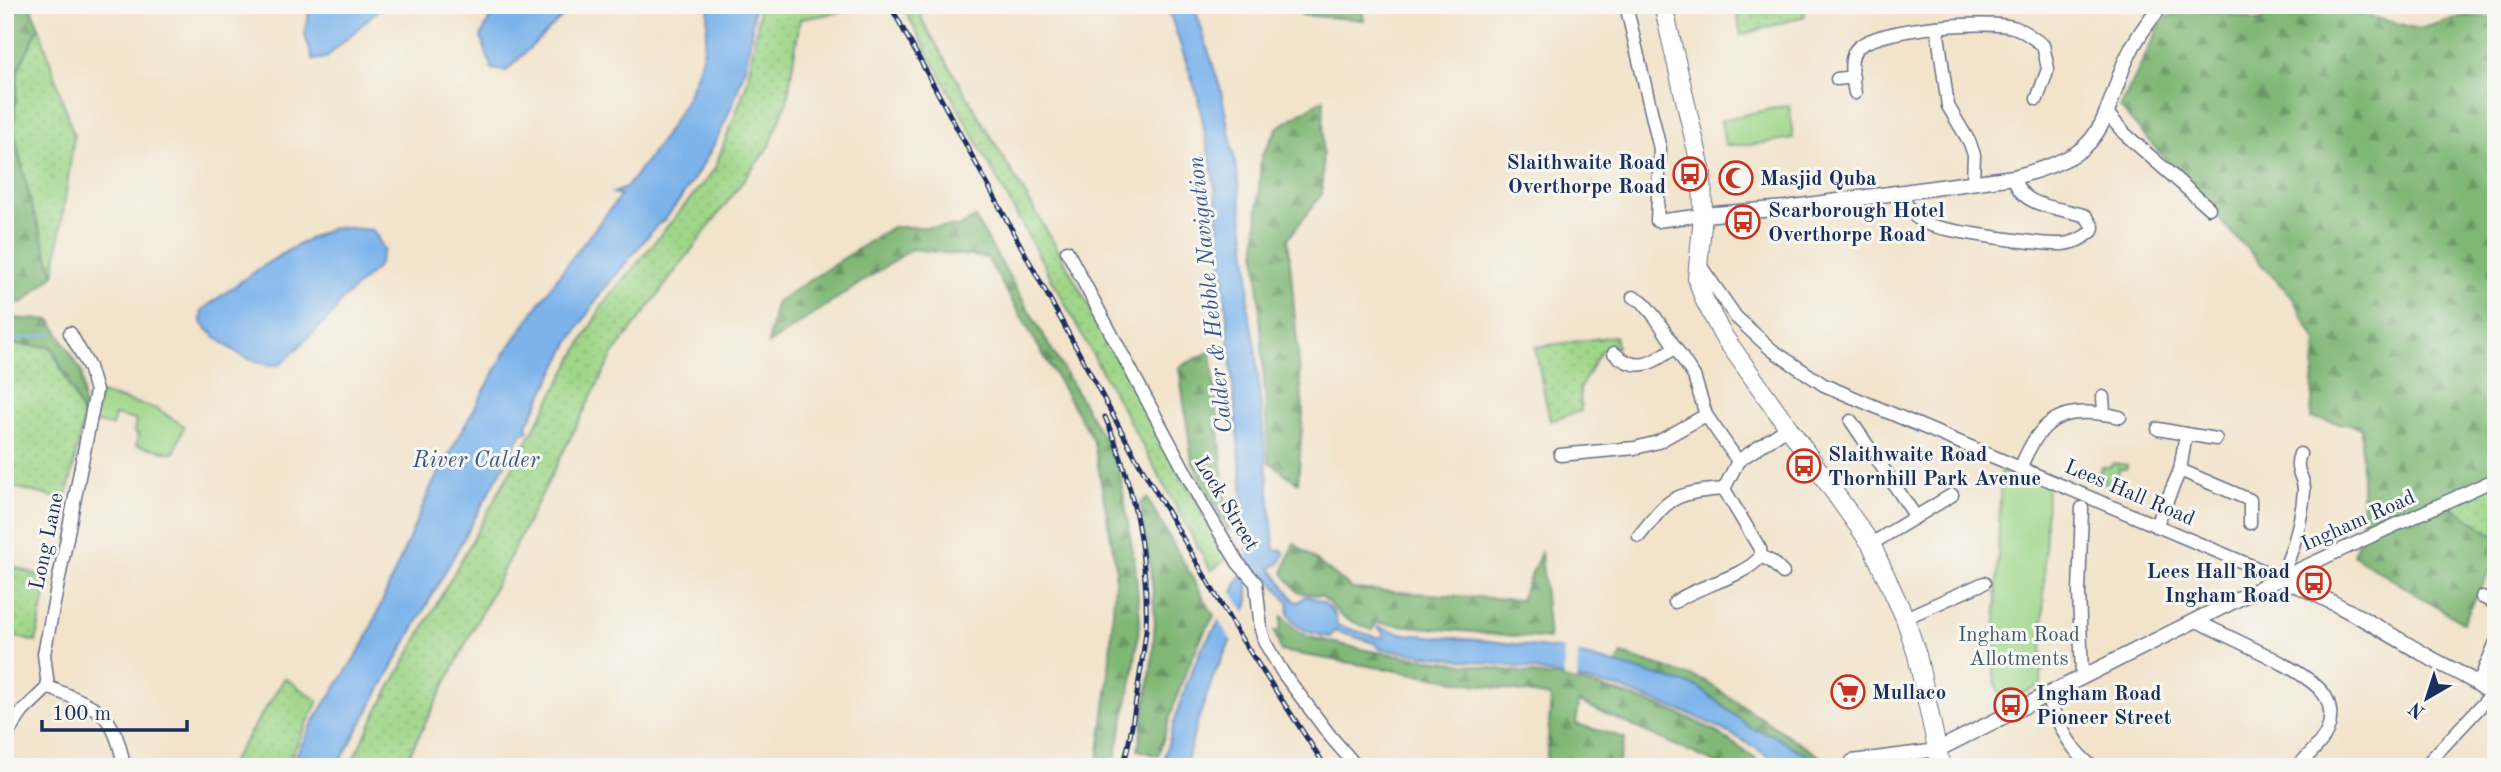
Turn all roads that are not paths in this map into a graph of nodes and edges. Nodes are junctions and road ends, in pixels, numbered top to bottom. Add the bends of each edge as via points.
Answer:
1 (1626, 5) edge
2 (1663, 5) edge
3 (2162, 5) edge
4 (1937, 27) junction
5 (1853, 77) junction
6 (1837, 79) dead end
7 (1855, 93) dead end
8 (2038, 99) dead end
9 (2106, 112) junction
10 (2014, 177) junction
11 (1973, 182) junction
12 (1902, 192) junction
13 (2209, 208) dead end
14 (1703, 215) junction
15 (1067, 251) dead end
16 (1697, 261) junction
17 (1633, 297) dead end
18 (70, 333) dead end
19 (1675, 348) junction
20 (1614, 353) dead end
21 (2103, 397) dead end
22 (2104, 413) junction
23 (1706, 415) junction
24 (2120, 417) dead end
25 (1851, 421) dead end
26 (1787, 428) junction
27 (2158, 429) dead end
28 (2186, 434) junction
29 (2216, 439) dead end
30 (2300, 454) dead end
31 (1560, 455) dead end
32 (1738, 461) junction
33 (2020, 469) junction
34 (2180, 470) junction
35 (2496, 479) edge
36 (1724, 489) junction
37 (1952, 495) dead end
38 (2082, 508) dead end
39 (1916, 517) junction
40 (2250, 523) dead end
41 (2156, 526) junction
42 (1639, 536) dead end
43 (1871, 544) junction
44 (1761, 556) junction
45 (1783, 573) dead end
46 (2280, 578) junction
47 (1984, 583) dead end
48 (2482, 597) dead end
49 (1675, 602) dead end
50 (2496, 603) edge
51 (1905, 618) junction
52 (2195, 620) junction
53 (2496, 642) edge
54 (2082, 678) junction
55 (2478, 685) junction
56 (48, 687) junction
57 (2046, 696) junction
58 (2493, 697) edge
59 (6, 732) edge
60 (2080, 756) junction
61 (1939, 759) edge
62 (1852, 761) dead end
63 (1885, 762) edge
64 (124, 767) edge
65 (1357, 767) edge
66 (2070, 767) edge
67 (2093, 767) edge
68 (2297, 767) edge
69 (2424, 767) edge

1 - 14 street via 1660,149 1657,221
2 - 14 main road via 1702,173
3 - 9 street via 2126,59
4 - 5 street via 1868,40 1853,53
4 - 8 street via 2016,28 2043,45 2048,69
4 - 11 street via 1948,106 1970,143
5 - 6 street
5 - 7 street
9 - 10 street via 2099,129 2076,153
9 - 13 street
10 - 11 street
10 - 12 street via 2024,196 2086,216 2092,231 2062,244 1930,226 1908,209
11 - 12 street
12 - 14 street
14 - 16 main road
15 - 65 street, Lock Street via 1202,503 1238,563 1256,583 1265,643
16 - 26 main road via 1697,278 1710,310
16 - 33 street, Lees Hall Road via 1736,317 1772,351 1824,385
17 - 19 street via 1642,301
18 - 56 street, Long Lane via 96,391 44,654
19 - 20 street via 1643,365
19 - 23 street via 1694,376
21 - 22 street
22 - 24 street
22 - 33 street via 2069,414 2049,423 2032,440
23 - 31 street via 1658,442
23 - 32 street
25 - 39 street
26 - 32 street
26 - 43 main road
27 - 28 street
28 - 29 street
28 - 34 street
30 - 46 street via 2297,469 2304,490 2290,561
32 - 36 street
33 - 41 street, Lees Hall Road
34 - 40 street via 2250,499
34 - 41 street
35 - 46 street, Ingham Road
36 - 42 street via 1672,499
36 - 44 street
37 - 39 street
38 - 54 street
39 - 43 street
41 - 46 street, Lees Hall Road
43 - 51 main road
44 - 45 street
44 - 49 street
46 - 52 street, Ingham Road
46 - 55 street, Lees Hall Road
47 - 51 street
48 - 50 street
51 - 61 main road
52 - 54 street, Ingham Road
52 - 68 street via 2301,675 2326,697 2330,719 2326,734
53 - 55 street
54 - 57 street, Ingham Road
55 - 58 street, Lees Hall Road
56 - 59 street
56 - 64 street via 92,705 108,719
57 - 60 street via 2068,742
57 - 61 street, Ingham Road
58 - 69 street
60 - 66 street
60 - 67 street
61 - 63 street
62 - 63 street

